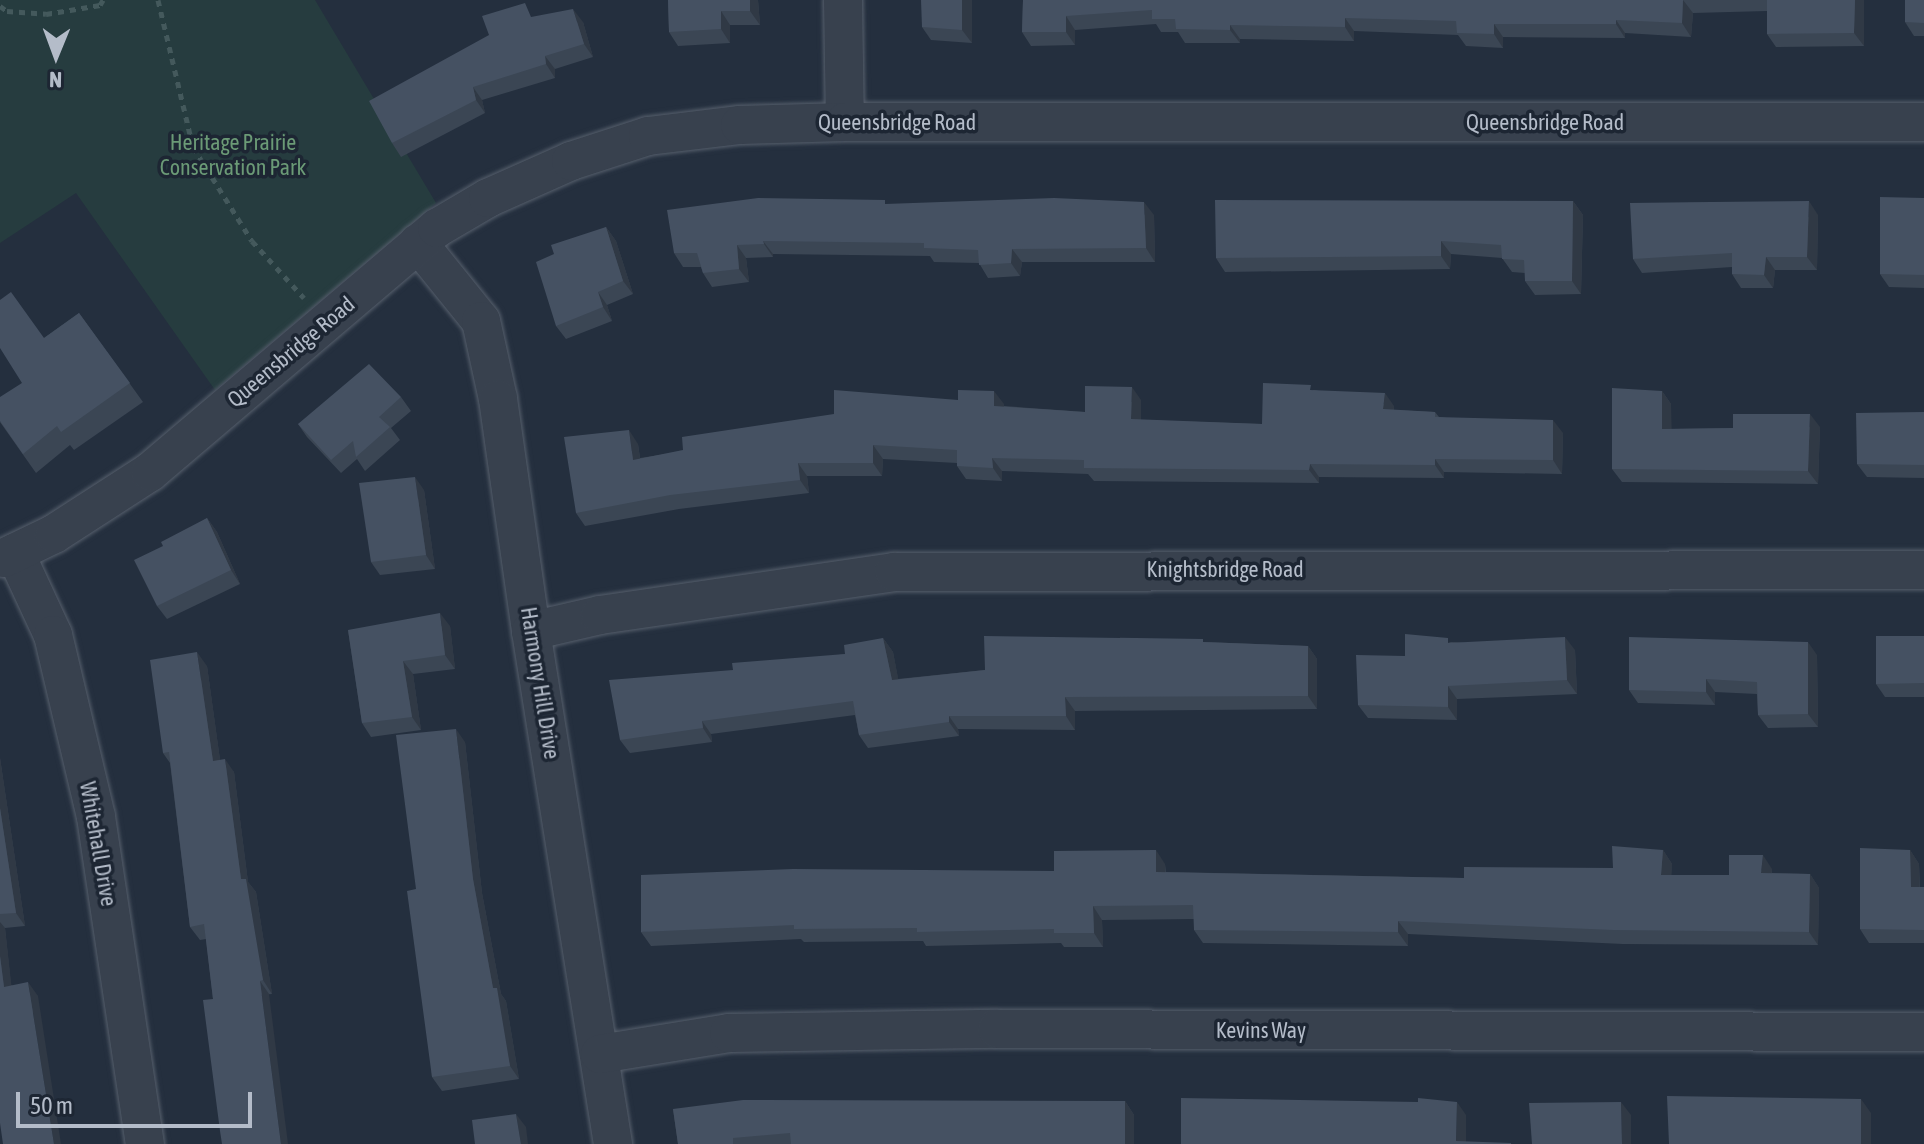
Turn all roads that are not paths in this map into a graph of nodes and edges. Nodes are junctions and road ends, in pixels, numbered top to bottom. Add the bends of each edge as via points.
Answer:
1 (843, 0) edge
2 (845, 122) junction
3 (1924, 122) edge
4 (418, 243) junction
5 (10, 556) joint
6 (1924, 570) edge
7 (531, 631) junction
8 (1924, 1032) edge
9 (600, 1054) junction
10 (145, 1144) edge
11 (613, 1144) edge

1 - 2 street
2 - 3 street, Queensbridge Road
2 - 4 street, Queensbridge Road via 740,125 648,136 571,161 488,198
4 - 5 street, Queensbridge Road via 150,472
4 - 7 street, Harmony Hill Drive via 481,321 498,399
5 - 10 street, Whitehall Drive via 53,635 96,817
6 - 7 street, Knightsbridge Road via 894,572 600,615
7 - 9 street, Harmony Hill Drive
8 - 9 street, Kevins Way via 729,1033
9 - 11 street, Harmony Hill Drive

